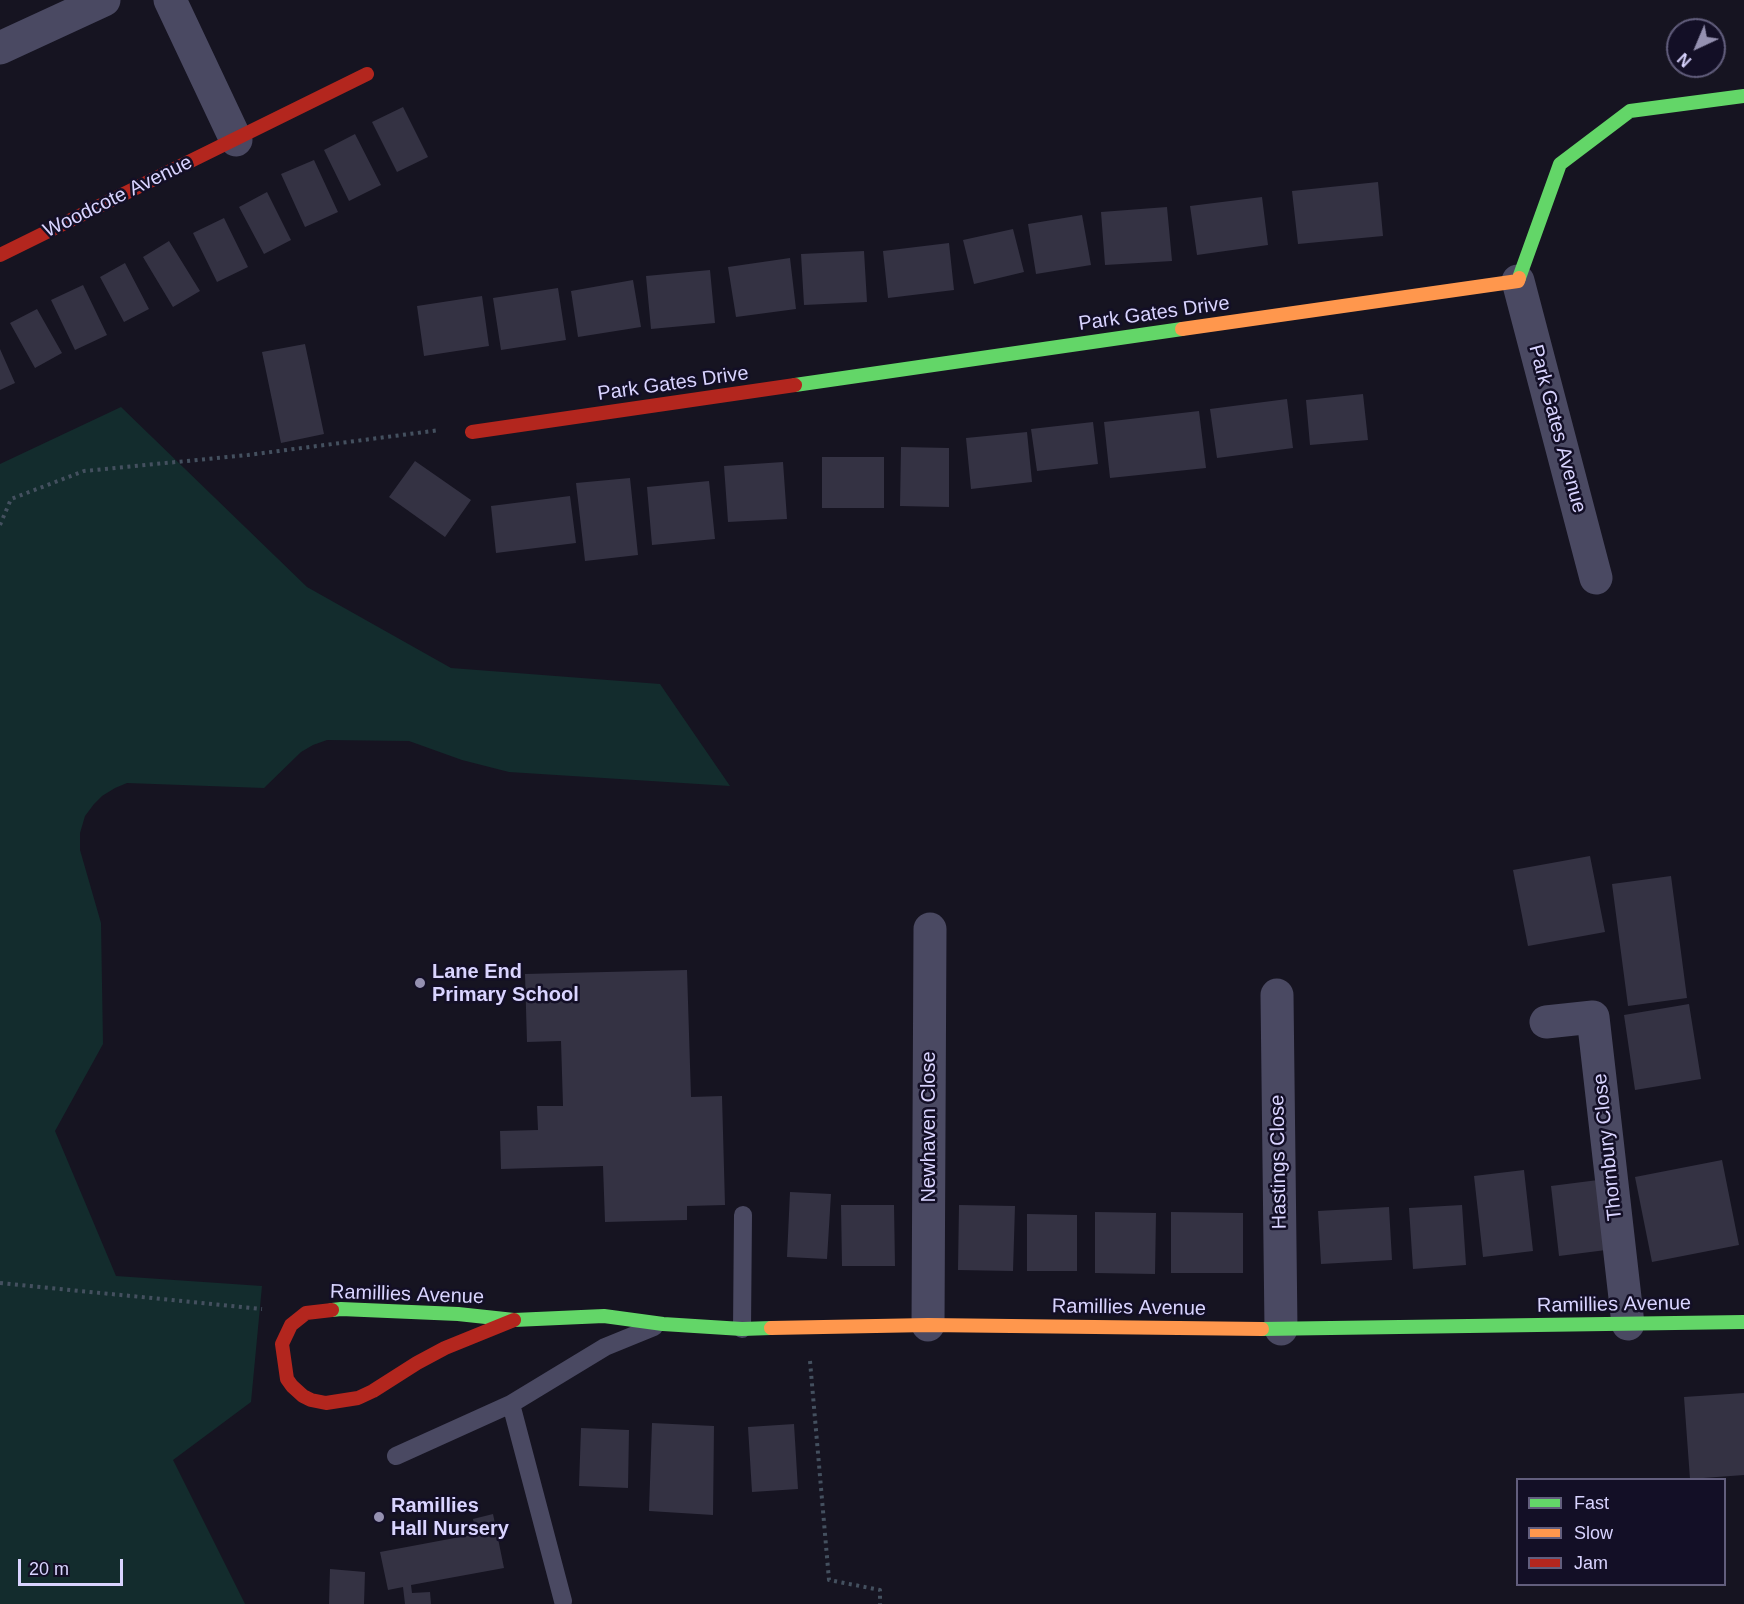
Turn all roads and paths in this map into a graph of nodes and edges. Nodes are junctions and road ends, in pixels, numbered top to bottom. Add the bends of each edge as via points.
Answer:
1 (104, 0) edge
2 (170, 0) edge
3 (0, 48) edge
4 (367, 74) dead end
5 (1744, 96) edge
6 (236, 140) junction
7 (0, 255) edge
8 (1518, 281) junction
9 (472, 432) joint
10 (0, 525) edge
11 (1596, 578) dead end
12 (930, 929) dead end
13 (1277, 995) dead end
14 (1546, 1022) dead end
15 (743, 1215) dead end
16 (0, 1283) edge
17 (306, 1313) junction
18 (514, 1320) junction
19 (1744, 1322) edge
20 (663, 1324) junction
21 (1628, 1324) junction
22 (928, 1325) junction
23 (807, 1328) junction
24 (742, 1329) junction
25 (1281, 1329) junction
26 (511, 1404) junction
27 (396, 1456) dead end
28 (563, 1601) dead end
29 (880, 1604) edge

1 - 3 street
2 - 6 street
4 - 6 street, Woodcote Avenue
5 - 8 street via 1630,111 1560,164
6 - 7 street, Woodcote Avenue
8 - 9 street, Park Gates Drive
8 - 11 street, Park Gates Avenue
9 - 10 path via 451,429 84,471 11,499
12 - 22 street, Newhaven Close
13 - 25 street, Hastings Close
14 - 21 street, Thornbury Close via 1593,1017
15 - 24 lane
16 - 17 path
17 - 18 street, Ramillies Avenue via 340,1309
17 - 18 street, Ramillies Avenue via 291,1325 282,1344 284,1366 287,1379 297,1391 310,1400 326,1403 374,1391 445,1348
18 - 20 street, Ramillies Avenue via 604,1316
19 - 21 street, Ramillies Avenue
20 - 24 street, Ramillies Avenue
20 - 26 lane via 604,1347
21 - 25 street, Ramillies Avenue
22 - 23 street, Ramillies Avenue
22 - 25 street, Ramillies Avenue
23 - 24 street, Ramillies Avenue
23 - 29 path via 830,1580 880,1590
26 - 27 lane
26 - 28 lane

